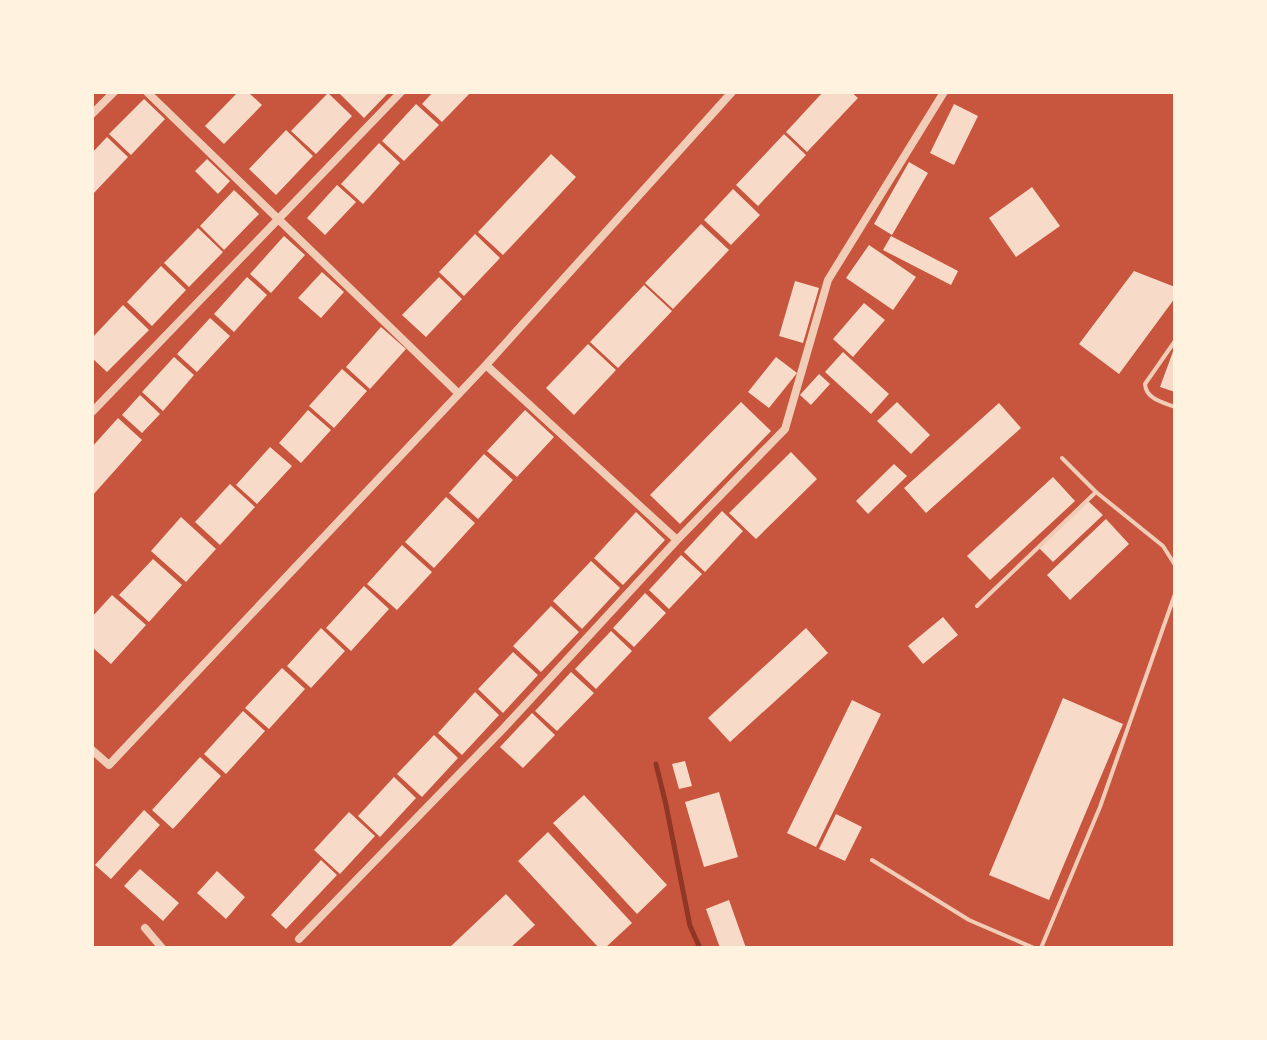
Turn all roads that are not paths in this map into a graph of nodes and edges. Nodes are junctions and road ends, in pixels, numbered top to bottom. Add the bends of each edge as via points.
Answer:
1 (114, 92) edge
2 (147, 92) edge
3 (401, 92) edge
4 (732, 92) edge
5 (944, 92) edge
6 (92, 114) edge
7 (279, 219) junction
8 (1175, 341) edge
9 (486, 365) junction
10 (458, 393) junction
11 (1175, 407) edge
12 (92, 412) edge
13 (1062, 458) dead end
14 (1096, 492) junction
15 (677, 540) junction
16 (1175, 565) edge
17 (1175, 594) edge
18 (977, 606) dead end
19 (92, 750) edge
20 (872, 860) dead end
21 (145, 928) dead end
22 (299, 939) dead end
23 (162, 948) edge
24 (1034, 948) edge
25 (1041, 948) edge

1 - 6 street
2 - 7 street
3 - 7 street
4 - 9 street
5 - 15 street via 828,280 785,429
7 - 10 street
7 - 12 street
8 - 11 lane via 1145,391
9 - 10 street
9 - 15 street
10 - 19 street via 109,765
13 - 14 lane
14 - 16 lane via 1163,546
14 - 18 lane
15 - 22 street
17 - 25 lane via 1100,807
20 - 24 lane via 969,920
21 - 23 street

